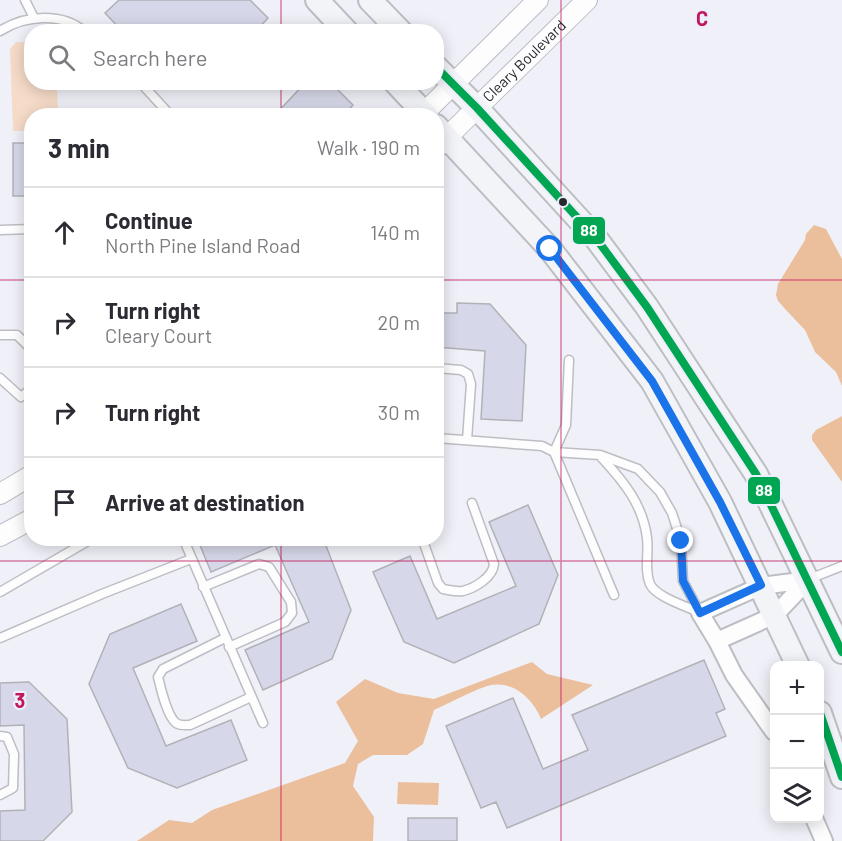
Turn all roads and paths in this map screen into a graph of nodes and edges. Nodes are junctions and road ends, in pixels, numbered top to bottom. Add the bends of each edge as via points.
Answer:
1 (25, 0) edge
2 (317, 0) edge
3 (370, 0) edge
4 (538, 0) edge
5 (587, 0) edge
6 (34, 18) junction
7 (76, 24) edge
8 (340, 24) edge
9 (393, 24) edge
10 (0, 31) edge
11 (444, 75) edge
12 (453, 84) junction
13 (147, 90) edge
14 (402, 90) edge
15 (164, 108) edge
16 (417, 108) edge
17 (441, 108) edge
18 (477, 108) junction
19 (444, 121) edge
20 (444, 139) edge
21 (24, 229) edge
22 (0, 230) edge
23 (0, 334) edge
24 (24, 341) edge
25 (569, 360) dead end
26 (444, 369) edge
27 (0, 378) edge
28 (24, 395) edge
29 (444, 439) edge
30 (467, 440) junction
31 (554, 452) junction
32 (600, 455) junction
33 (24, 480) edge
34 (0, 494) edge
35 (472, 503) dead end
36 (24, 524) edge
37 (0, 537) edge
38 (79, 546) edge
39 (186, 546) edge
40 (425, 546) edge
41 (191, 559) junction
42 (842, 566) edge
43 (808, 580) junction
44 (761, 585) junction
45 (203, 587) junction
46 (0, 592) edge
47 (614, 595) dead end
48 (700, 613) junction
49 (775, 615) junction
50 (0, 638) edge
51 (717, 641) junction
52 (227, 643) junction
53 (842, 652) edge
54 (796, 661) edge
55 (251, 697) junction
56 (820, 715) edge
57 (262, 723) dead end
58 (770, 726) edge
59 (0, 736) edge
60 (842, 777) edge
61 (0, 795) edge
62 (816, 823) edge
63 (824, 841) edge

1 - 6 lane
2 - 8 main road
3 - 9 main road
4 - 12 street
5 - 18 street, Cleary Boulevard
6 - 7 lane
6 - 10 lane
11 - 12 main road
12 - 17 street
12 - 18 main road
13 - 15 lane
14 - 16 main road
18 - 19 street, Cleary Boulevard
18 - 43 main road via 595,237 647,307 756,474
20 - 44 main road via 550,249 652,381
21 - 22 lane
23 - 24 lane via 17,334
25 - 31 lane via 566,425
26 - 30 lane via 468,374 471,384
27 - 28 lane via 21,397
29 - 30 lane
30 - 31 lane via 542,446
31 - 32 lane
31 - 47 lane
32 - 48 lane via 638,469 660,492 681,541 683,581
32 - 48 lane via 626,484 643,514 651,585 659,594
33 - 34 street
35 - 40 lane via 494,564 489,577 463,591 443,589
36 - 37 street
38 - 46 lane
39 - 41 lane
41 - 45 lane
41 - 50 lane
42 - 43 lane
43 - 44 street
43 - 49 street
43 - 53 main road
44 - 48 street
44 - 49 main road
45 - 52 lane
45 - 52 lane via 259,564 269,567 291,602 292,613 285,622
48 - 51 street
49 - 51 street
49 - 54 main road
51 - 58 street via 734,675
52 - 55 lane
52 - 55 lane via 163,669 159,677 161,693 180,725 190,725
55 - 57 lane
56 - 60 main road
59 - 61 lane via 8,736 14,754 13,788
62 - 63 street

